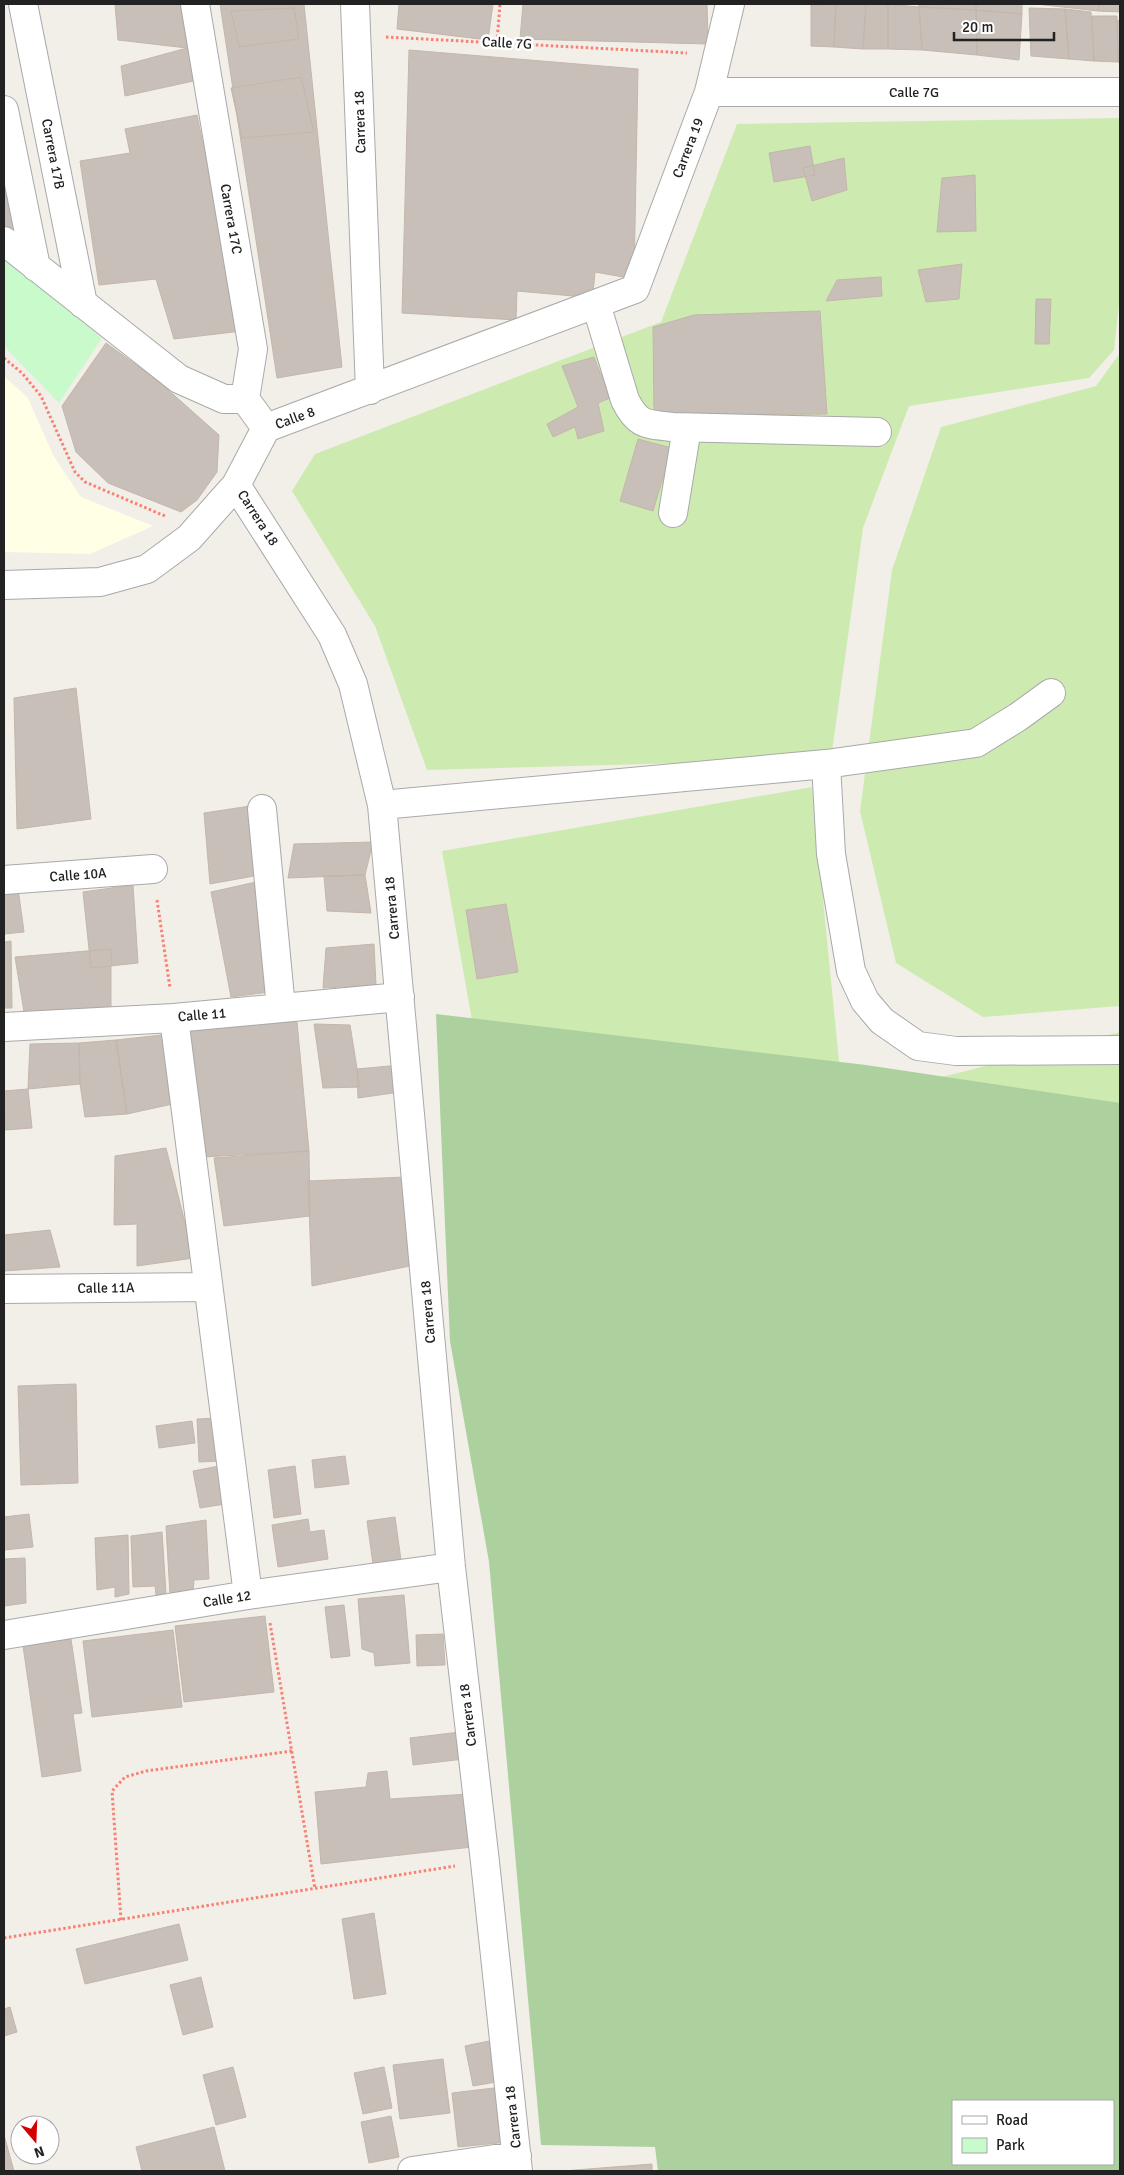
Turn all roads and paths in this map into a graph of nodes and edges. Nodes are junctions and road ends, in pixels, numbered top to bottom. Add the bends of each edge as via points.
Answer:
1 (23, 4) edge
2 (195, 4) edge
3 (355, 4) edge
4 (500, 4) edge
5 (730, 4) edge
6 (356, 36) junction
7 (497, 42) junction
8 (718, 54) junction
9 (709, 92) junction
10 (1120, 92) edge
11 (4, 110) edge
12 (4, 242) edge
13 (36, 267) junction
14 (635, 289) joint
15 (83, 304) junction
16 (596, 304) junction
17 (4, 358) edge
18 (370, 390) junction
19 (245, 399) junction
20 (266, 428) junction
21 (687, 428) junction
22 (877, 432) dead end
23 (236, 485) junction
24 (673, 513) dead end
25 (189, 538) junction
26 (4, 585) edge
27 (1051, 693) dead end
28 (826, 764) junction
29 (382, 806) junction
30 (262, 809) dead end
31 (153, 869) joint
32 (4, 880) edge
33 (400, 997) junction
34 (281, 1008) junction
35 (174, 1018) junction
36 (4, 1027) edge
37 (1120, 1050) edge
38 (208, 1287) junction
39 (4, 1289) edge
40 (451, 1567) junction
41 (257, 1594) junction
42 (4, 1635) edge
43 (292, 1751) junction
44 (486, 1862) junction
45 (314, 1889) junction
46 (121, 1920) junction
47 (4, 1938) edge
48 (517, 2164) edge
49 (412, 2171) edge

1 - 15 street, Carrera 17B
2 - 19 street, Carrera 17C via 253,349
3 - 6 street, Carrera 18
4 - 7 path
5 - 8 street, Carrera 19
6 - 7 path, Calle 7G
6 - 18 street, Carrera 18
7 - 8 path, Calle 7G
8 - 9 street, Carrera 19
9 - 10 street, Calle 7G
9 - 14 street, Carrera 19
11 - 13 street
12 - 13 street
13 - 15 street
14 - 16 street, Calle 8
15 - 19 street via 179,379 224,399
16 - 18 street, Calle 8
16 - 21 street via 625,400 633,415 648,424
17 - 25 path via 41,396 75,472 85,482 168,517
18 - 20 street, Calle 8
19 - 20 street
20 - 23 street, Calle 8
21 - 22 street
21 - 24 street
23 - 25 street, Calle 8
23 - 29 street, Carrera 18 via 332,634 353,684
25 - 26 street, Calle 8 via 147,569 100,582
27 - 28 street via 976,743
28 - 29 street
28 - 37 street via 831,854 851,971 865,1001 882,1021 918,1046 956,1052
29 - 33 street, Carrera 18
30 - 34 street
31 - 32 street, Calle 10A
31 - 35 path
33 - 34 street, Calle 11
33 - 40 street, Carrera 18
34 - 35 street, Calle 11
35 - 36 street, Calle 11
35 - 38 street
38 - 39 street, Calle 11A
38 - 41 street
40 - 41 street, Calle 12
40 - 44 street, Carrera 18
41 - 42 street, Calle 12
41 - 43 path
43 - 45 path
43 - 46 path via 146,1770 126,1777 112,1791
44 - 45 path
44 - 48 street, Carrera 18
45 - 46 path
46 - 47 path
48 - 49 street

